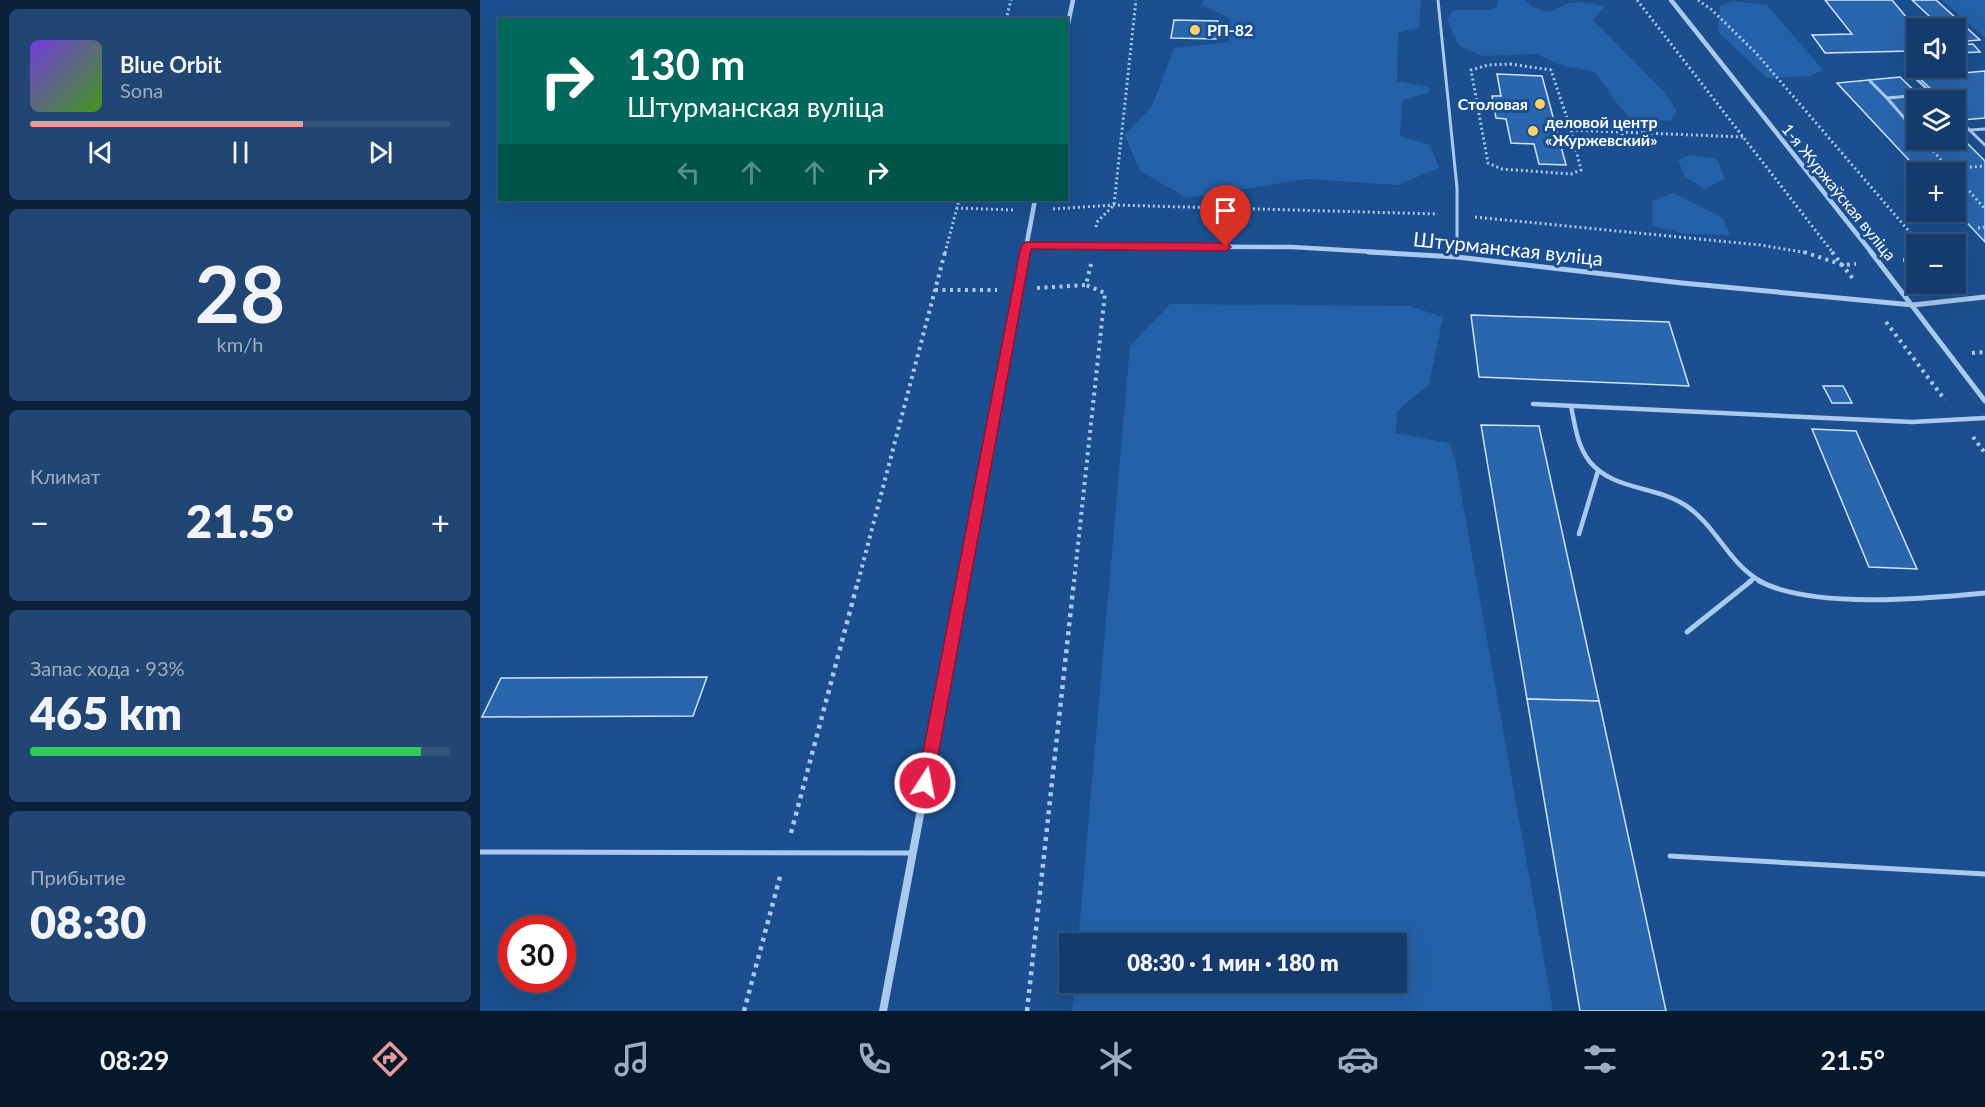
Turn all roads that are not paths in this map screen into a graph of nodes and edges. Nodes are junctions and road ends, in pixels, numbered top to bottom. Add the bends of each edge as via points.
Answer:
1 (1073, 0) edge
2 (1438, 0) edge
3 (1671, 0) edge
4 (1068, 24) edge
5 (1915, 78) edge
6 (1869, 80) dead end
7 (1928, 90) edge
8 (1906, 96) edge
9 (1887, 98) junction
10 (1906, 120) dead end
11 (1966, 126) edge
12 (1985, 129) edge
13 (1970, 130) junction
14 (1985, 145) edge
15 (1035, 201) edge
16 (1026, 246) junction
17 (1457, 257) junction
18 (1985, 297) edge
19 (1913, 305) junction
20 (1985, 401) edge
21 (1533, 404) dead end
22 (1570, 406) junction
23 (1985, 418) edge
24 (1598, 471) junction
25 (1579, 534) dead end
26 (1753, 579) junction
27 (1985, 593) edge
28 (1687, 632) dead end
29 (480, 852) edge
30 (912, 853) junction
31 (1670, 856) dead end
32 (1985, 874) edge
33 (883, 1011) edge

1 - 4 street
2 - 17 lane via 1457,188
3 - 19 street, 1-я Журжаўская вуліца
5 - 7 lane
6 - 9 lane
8 - 9 lane
9 - 10 lane
11 - 13 lane
12 - 13 lane
13 - 14 lane
15 - 16 street
16 - 17 street, Штурманская вуліца via 1292,247
16 - 30 street
17 - 19 street, Штурманская вуліца
18 - 19 street, Штурманская вуліца
19 - 20 street, 1-я Журжаўская вуліца
21 - 22 lane
22 - 23 lane via 1912,422
22 - 24 lane via 1581,449
24 - 25 lane
24 - 26 lane via 1689,508
26 - 27 lane via 1775,588 1813,595 1927,600
26 - 28 lane
29 - 30 lane
30 - 33 street
31 - 32 lane

